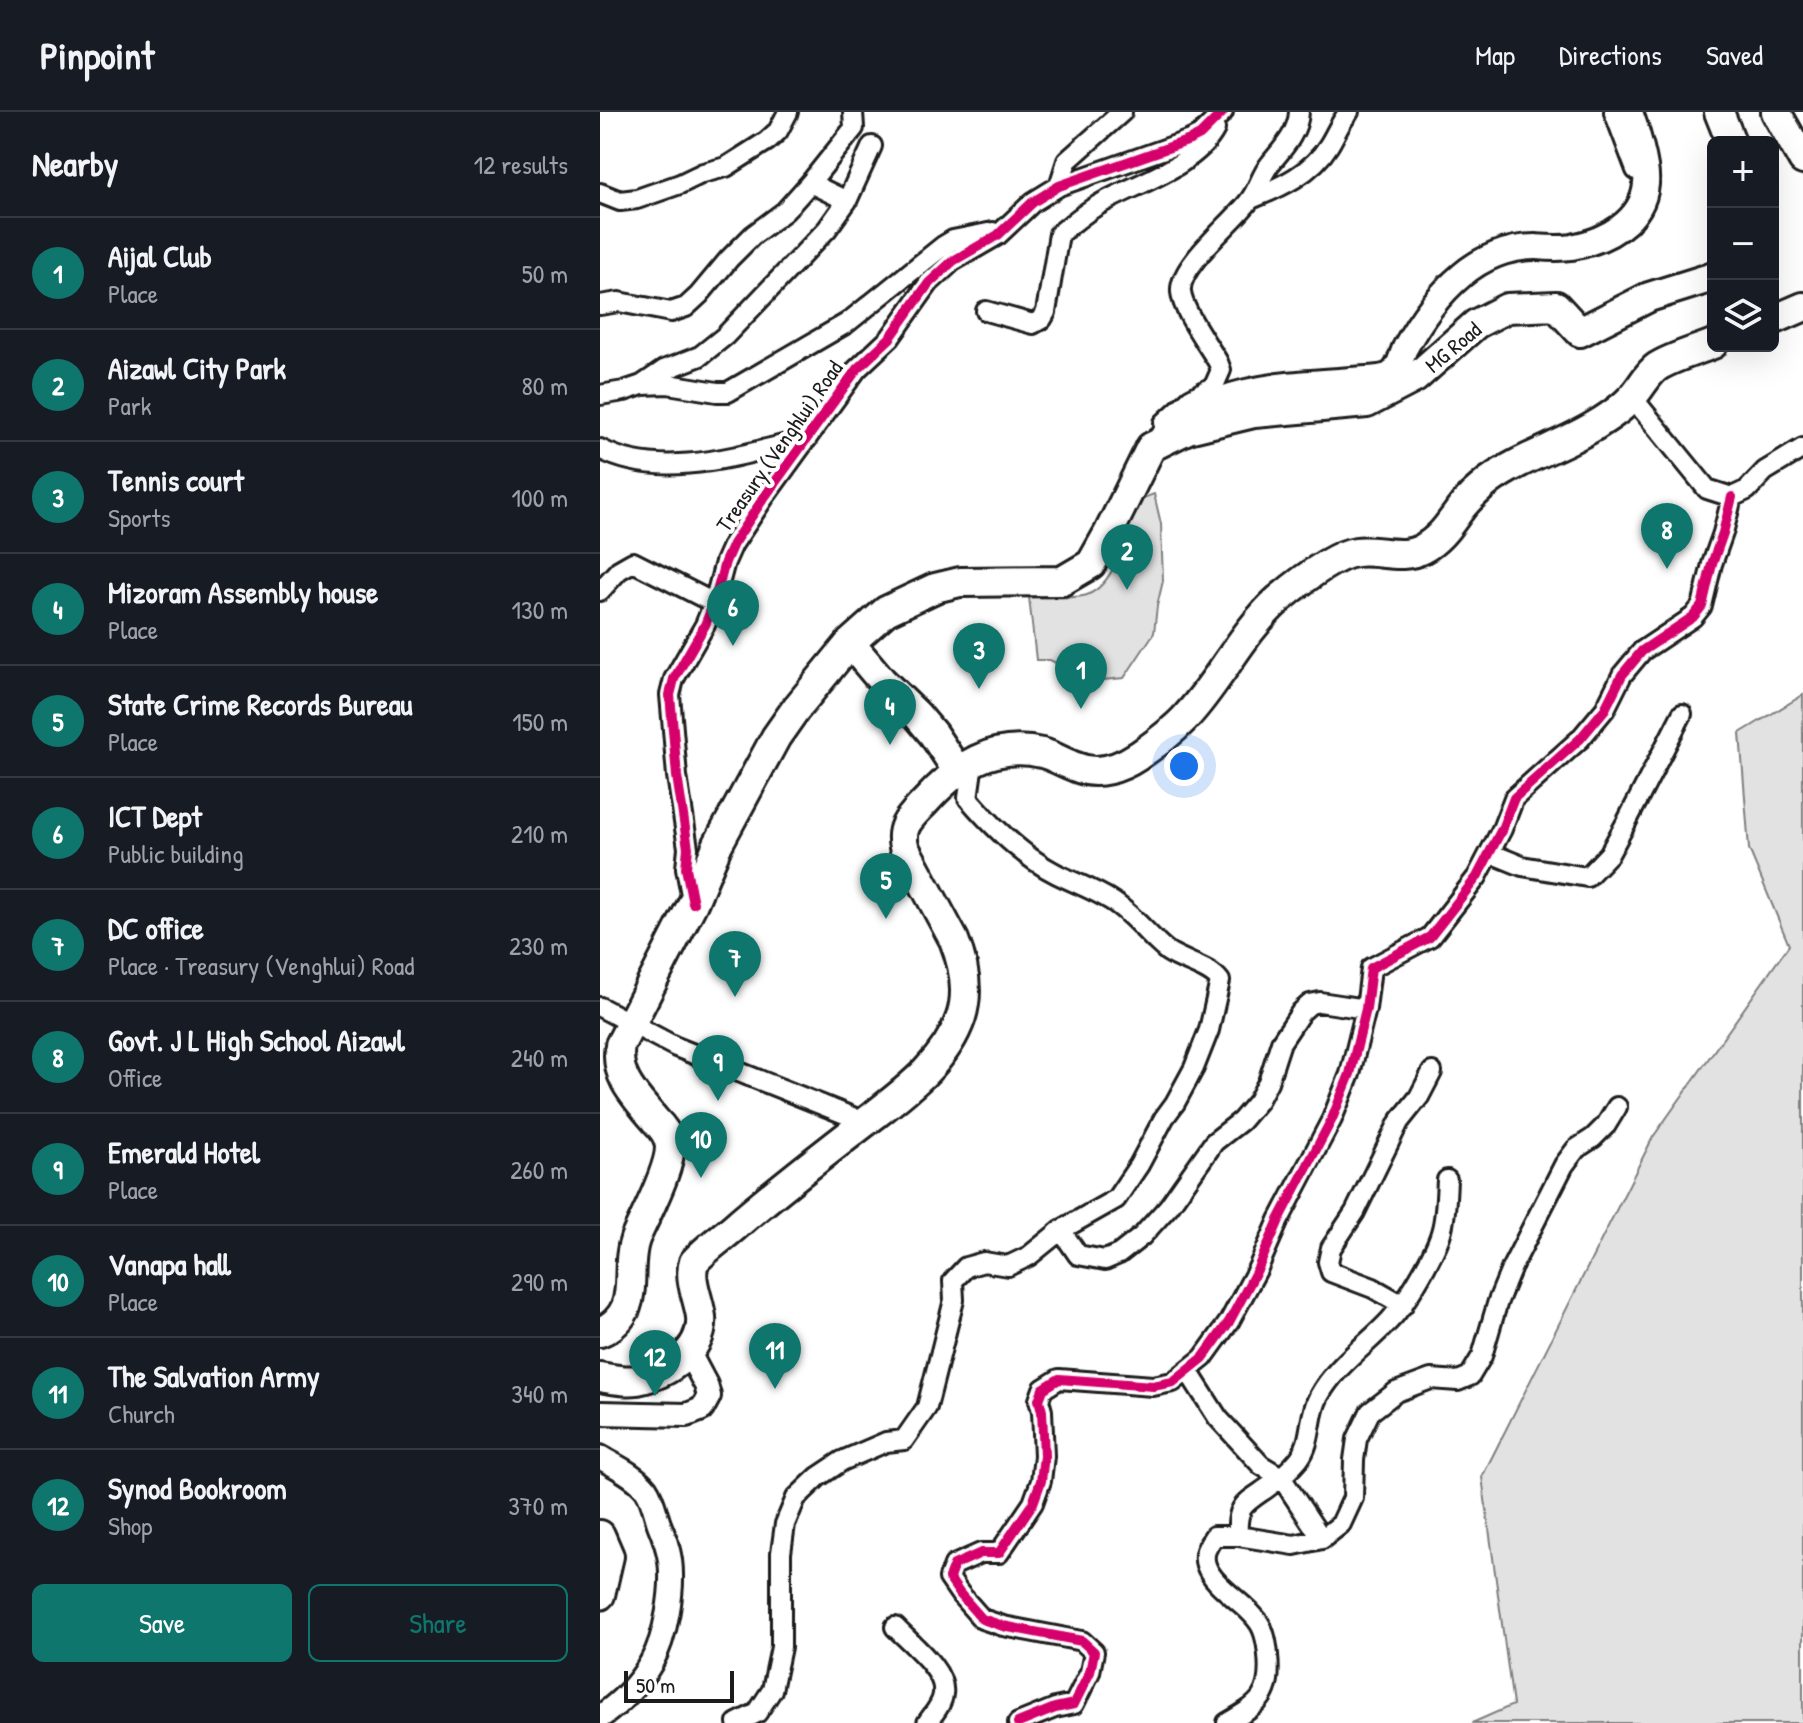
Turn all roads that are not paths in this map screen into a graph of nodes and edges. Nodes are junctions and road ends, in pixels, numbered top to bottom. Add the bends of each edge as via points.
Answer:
1 (788, 112) edge
2 (853, 112) edge
3 (1122, 112) edge
4 (1299, 112) edge
5 (1349, 112) edge
6 (1614, 112) edge
7 (1630, 112) edge
8 (1719, 112) edge
9 (1776, 112) edge
10 (1222, 114) edge
11 (1729, 136) edge
12 (872, 146) dead end
13 (1803, 160) edge
14 (810, 183) junction
15 (1059, 186) junction
16 (600, 193) edge
17 (1643, 196) junction
18 (1251, 199) junction
19 (847, 201) junction
20 (1004, 230) junction
21 (1707, 279) edge
22 (600, 305) edge
23 (1803, 307) edge
24 (986, 311) dead end
25 (1779, 317) edge
26 (1707, 346) edge
27 (642, 385) junction
28 (600, 395) edge
29 (1632, 397) junction
30 (807, 439) junction
31 (1151, 447) junction
32 (1803, 448) edge
33 (600, 449) edge
34 (1732, 497) junction
35 (600, 591) edge
36 (714, 603) junction
37 (850, 643) junction
38 (1682, 714) dead end
39 (965, 766) junction
40 (1490, 853) junction
41 (693, 903) junction
42 (600, 1007) edge
43 (1366, 1009) junction
44 (630, 1024) junction
45 (1432, 1072) dead end
46 (1617, 1107) dead end
47 (865, 1122) junction
48 (1447, 1180) dead end
49 (1061, 1230) junction
50 (1403, 1305) junction
51 (600, 1332) edge
52 (689, 1353) junction
53 (1188, 1371) junction
54 (600, 1377) edge
55 (600, 1413) edge
56 (600, 1457) edge
57 (1281, 1477) junction
58 (600, 1535) edge
59 (1238, 1536) junction
60 (1322, 1539) junction
61 (600, 1595) edge
62 (895, 1627) dead end
63 (600, 1717) edge
64 (737, 1723) edge
65 (927, 1723) edge
66 (1018, 1723) edge
67 (1227, 1723) edge

1 - 16 street via 767,141 726,167 637,199 620,201
2 - 14 street via 854,128
3 - 15 street via 1071,156
4 - 18 street via 1297,128 1266,168
5 - 18 street via 1316,161 1299,176
6 - 17 street
7 - 17 main road via 1647,182
8 - 11 main road
9 - 13 main road
10 - 15 street via 1190,140
10 - 24 street via 1198,152 1099,204 1059,234 1042,319 1033,324
12 - 19 street
14 - 19 street
14 - 22 street via 686,307 671,312 619,302
15 - 20 street, Treasury (Venghlui) Road
17 - 31 main road via 1632,218 1607,235 1574,247 1501,252 1477,264 1426,315 1391,374 1279,386 1218,400 1190,414
18 - 31 street via 1182,278 1182,300 1218,362 1219,378 1171,414
19 - 27 street via 818,239 717,344
20 - 27 street via 953,240 847,323 728,392
20 - 30 street, Treasury (Venghlui) Road via 953,261 929,283
21 - 31 main road, MG Road via 1649,297 1580,332 1556,306 1507,308 1476,324 1415,378 1367,403 1254,413 1188,429
23 - 25 main road
26 - 29 main road via 1655,367
27 - 28 street
29 - 34 street via 1707,489
29 - 39 main road via 1596,425 1509,467 1472,496 1448,528 1418,552 1354,552 1311,576 1253,626 1187,716 1127,763 1093,771 1024,750
30 - 33 street via 708,462 660,465 614,457
30 - 36 street, Treasury (Venghlui) Road via 733,544
31 - 37 main road via 1091,564 1062,581 960,582 935,588 886,611
32 - 34 street
34 - 40 street via 1702,606 1642,651 1580,739 1514,798
35 - 36 street via 633,562
36 - 41 street, Treasury (Venghlui) Road via 670,695
37 - 39 main road
37 - 41 main road via 776,737 718,844
38 - 40 street via 1609,854 1587,877 1522,866
39 - 47 main road via 911,816 902,837 960,955 965,981 962,1015 932,1064
39 - 49 street via 968,798 990,823 1054,873 1111,901 1165,949 1220,981 1198,1059 1139,1165 1116,1199
40 - 43 street via 1430,937 1371,968
41 - 44 main road
42 - 44 street
43 - 49 street via 1320,1002 1301,1012 1281,1042 1258,1101 1214,1142 1169,1206 1119,1254 1105,1260 1078,1255
43 - 53 street via 1332,1119 1229,1322
44 - 47 street
44 - 51 main road via 620,1045 621,1073 664,1132 670,1149 633,1245 627,1303 617,1321
45 - 50 street via 1399,1122 1328,1262 1331,1272
46 - 60 street via 1606,1125 1564,1165 1512,1267 1482,1356 1470,1376 1458,1381 1431,1379 1396,1392 1370,1412 1357,1439 1353,1498 1341,1524
47 - 52 main road via 694,1262 701,1332
48 - 50 street via 1442,1231
49 - 64 street via 1008,1266 984,1262 966,1267 953,1281 954,1300 927,1407 904,1440 842,1461 796,1498 781,1553 781,1647 772,1690 757,1713
50 - 57 street via 1334,1374 1311,1415 1301,1457
52 - 54 main road via 635,1381
52 - 55 street via 709,1396 702,1409 687,1415
53 - 57 street via 1218,1418 1261,1465
53 - 66 street via 1173,1382 1153,1386 1059,1379 1043,1389 1039,1400 1044,1456 1033,1503 999,1553 981,1553 954,1565 949,1578 982,1619 1082,1641 1094,1652 1074,1704
56 - 63 street via 640,1483 650,1497 666,1540 671,1583 653,1660
57 - 59 street via 1241,1508
57 - 60 street
58 - 61 main road via 609,1556
59 - 60 street via 1294,1545
59 - 67 street via 1214,1536 1204,1552 1207,1567 1259,1621 1270,1675 1263,1696
62 - 65 street via 942,1678 944,1693

